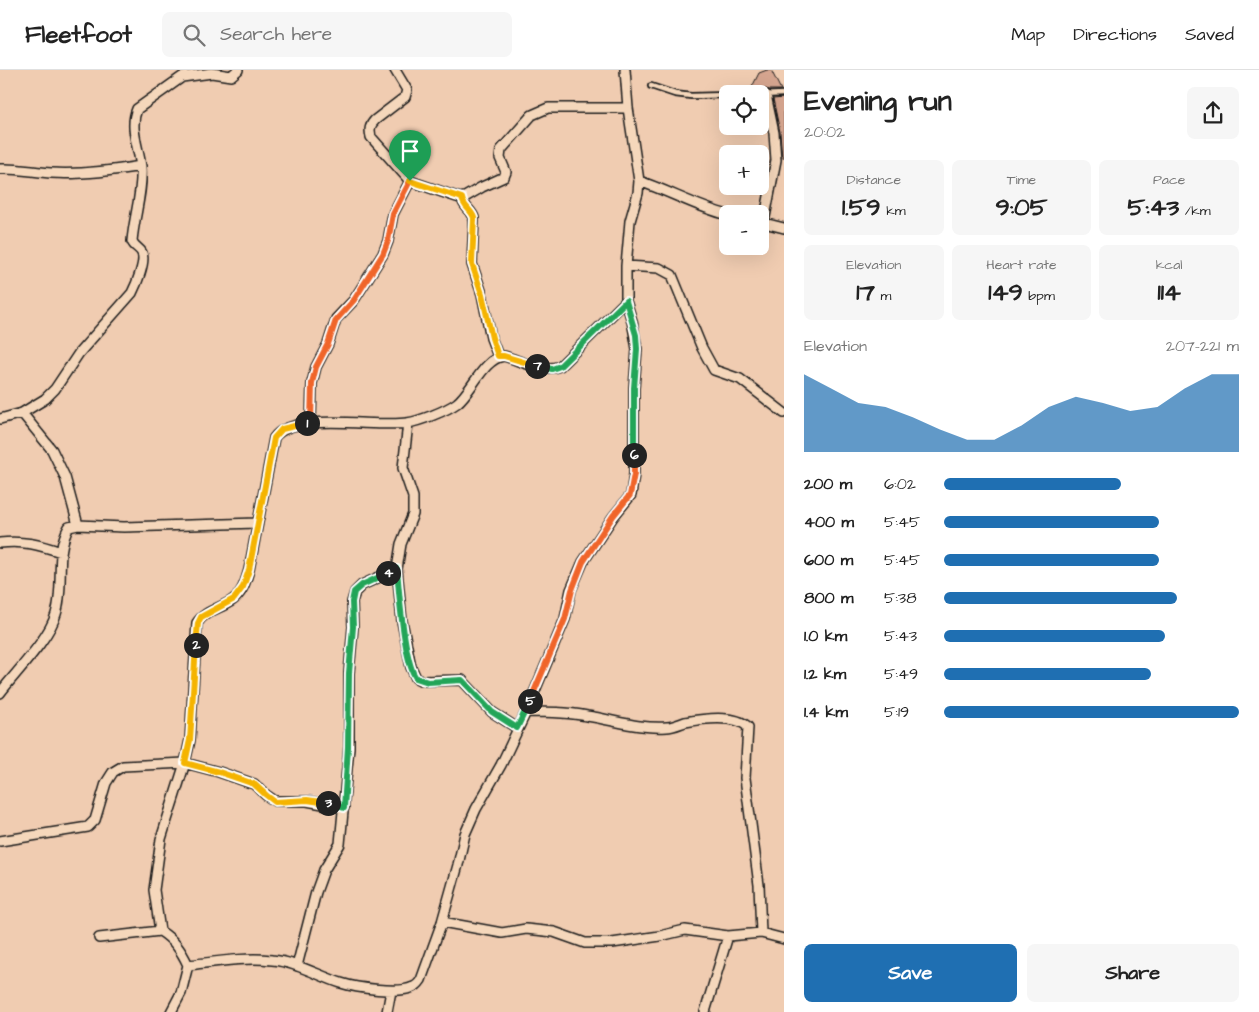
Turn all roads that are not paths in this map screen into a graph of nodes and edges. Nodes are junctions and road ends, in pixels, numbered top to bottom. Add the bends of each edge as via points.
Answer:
1 (238, 70) edge
2 (395, 70) edge
3 (625, 70) edge
4 (652, 86) dead end
5 (784, 94) edge
6 (719, 95) edge
7 (769, 95) edge
8 (628, 108) junction
9 (769, 116) edge
10 (141, 166) junction
11 (0, 168) edge
12 (410, 181) junction
13 (639, 181) junction
14 (462, 198) junction
15 (766, 205) edge
16 (719, 213) edge
17 (769, 224) edge
18 (784, 228) edge
19 (626, 266) junction
20 (626, 301) junction
21 (498, 356) junction
22 (784, 413) edge
23 (22, 414) junction
24 (0, 419) edge
25 (311, 422) junction
26 (408, 423) junction
27 (257, 523) junction
28 (78, 525) junction
29 (0, 543) edge
30 (61, 552) junction
31 (397, 569) junction
32 (0, 693) edge
33 (526, 712) junction
34 (517, 728) junction
35 (185, 763) junction
36 (344, 808) junction
37 (0, 841) edge
38 (442, 922) junction
39 (160, 931) junction
40 (761, 933) junction
41 (728, 936) junction
42 (99, 938) dead end
43 (784, 939) edge
44 (188, 964) junction
45 (296, 966) junction
46 (391, 991) junction
47 (170, 1012) edge
48 (387, 1012) edge
49 (706, 1012) edge

1 - 10 street via 230,76 182,77 137,109 135,131
2 - 12 street via 407,94 370,124 369,131
3 - 8 street
4 - 6 lane via 675,94
5 - 7 lane
8 - 13 street
8 - 14 street via 539,110 501,150 500,158 506,172 504,177
9 - 15 street via 776,160
10 - 11 street via 97,173
10 - 23 street via 132,241 143,256 137,283 79,353 54,389
12 - 14 street
12 - 25 street via 393,214 383,254 354,300 336,320 316,367 312,383
13 - 16 street
13 - 19 street via 630,221
14 - 21 street via 474,218 472,264
17 - 18 street
19 - 20 street
19 - 22 street via 659,268 672,275 714,370 740,379
20 - 21 street via 560,366 544,369
20 - 33 street via 637,349 634,474 630,495 583,562 565,619
21 - 26 street via 457,403
23 - 24 street
23 - 28 street via 52,450 65,477
25 - 26 street
25 - 27 street via 282,429 274,438
26 - 31 street via 403,468 413,497 413,514
27 - 28 street via 124,528
27 - 35 street via 243,587 234,599 201,617 198,623 190,740
28 - 30 street via 69,527
29 - 30 street via 39,544
30 - 32 street via 56,615 45,636
31 - 34 street via 412,673 422,681 462,680 492,712
31 - 36 street via 354,592
33 - 34 street
33 - 40 street via 566,712 652,728 710,719 745,724 748,727 745,778 760,885
34 - 38 street via 465,834
35 - 36 street via 254,784 275,802 307,800
35 - 37 street via 123,766 113,772 106,783 95,820 88,827
35 - 39 street via 161,840 154,890
36 - 45 street via 340,844 324,870 316,892
38 - 41 street via 502,933 526,929 554,932 585,943 612,943 685,930
38 - 46 street via 421,980 407,990
39 - 42 street
39 - 44 street via 180,948
40 - 41 street
40 - 43 street
41 - 49 street
44 - 45 street via 273,960
44 - 47 street via 181,993
45 - 46 street via 343,984
46 - 48 street

